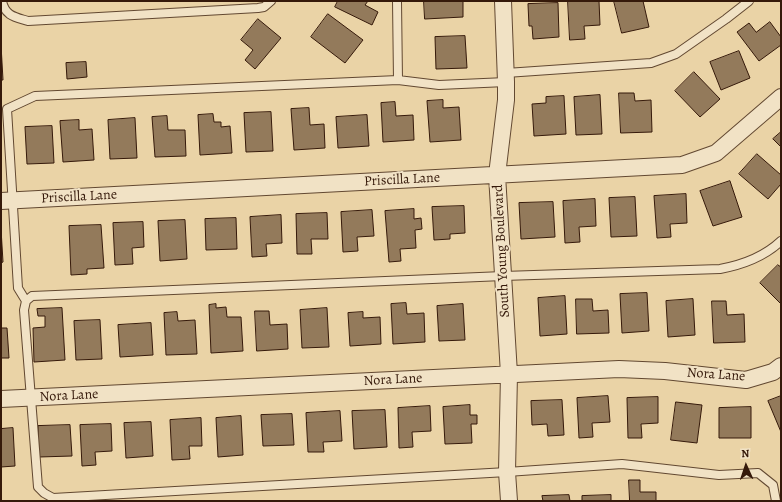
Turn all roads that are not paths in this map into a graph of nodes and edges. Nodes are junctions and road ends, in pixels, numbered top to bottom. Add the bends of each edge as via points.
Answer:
1 (2, 1) edge
2 (271, 1) edge
3 (397, 1) edge
4 (503, 1) edge
5 (749, 1) edge
6 (506, 77) junction
7 (398, 80) junction
8 (781, 97) edge
9 (497, 175) junction
10 (7, 201) edge
11 (781, 241) edge
12 (503, 276) junction
13 (26, 301) junction
14 (781, 366) edge
15 (509, 374) junction
16 (31, 398) junction
17 (1, 399) edge
18 (507, 472) junction
19 (509, 501) edge
20 (776, 501) edge

1 - 2 lane via 7,13 28,21 258,8
3 - 7 lane
4 - 6 street, South Young Boulevard
5 - 6 lane via 676,54 651,63
6 - 7 lane via 439,85
6 - 9 street, South Young Boulevard via 506,100
7 - 10 lane via 35,96 7,109
8 - 9 street, Priscilla Lane via 716,153 682,165
9 - 10 street, Priscilla Lane
9 - 12 street, South Young Boulevard
10 - 13 lane via 18,288
11 - 12 lane via 756,258 720,270
12 - 13 lane via 32,296
12 - 15 street, South Young Boulevard
13 - 16 lane via 24,310
14 - 15 street, Nora Lane via 773,372 746,380 666,371 619,369
15 - 16 street, Nora Lane
15 - 18 street, South Young Boulevard
16 - 17 street, Nora Lane
16 - 18 lane via 38,487 53,498
18 - 19 street, South Young Boulevard
18 - 20 lane via 622,464 719,475 758,473 773,485

